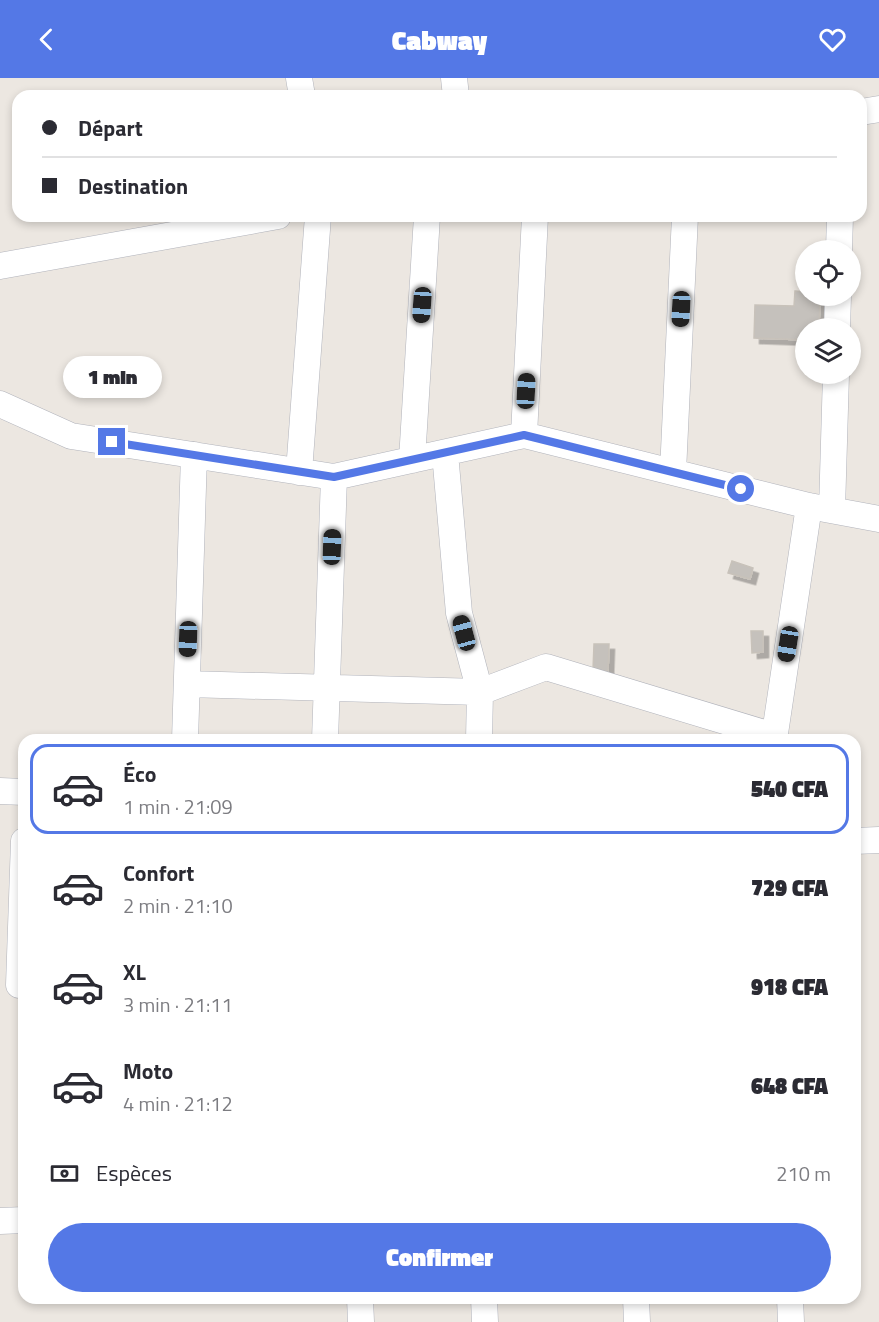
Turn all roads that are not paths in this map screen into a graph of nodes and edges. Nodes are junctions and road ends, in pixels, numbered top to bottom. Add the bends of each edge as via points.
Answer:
1 (245, 222) edge
2 (318, 222) edge
3 (427, 222) edge
4 (535, 222) edge
5 (685, 222) edge
6 (840, 222) edge
7 (839, 240) edge
8 (0, 266) edge
9 (835, 384) edge
10 (0, 404) edge
11 (524, 435) junction
12 (445, 453) junction
13 (194, 455) junction
14 (412, 460) junction
15 (299, 472) junction
16 (673, 472) junction
17 (334, 477) junction
18 (820, 508) junction
19 (879, 519) edge
20 (187, 684) junction
21 (327, 688) junction
22 (480, 692) junction
23 (185, 734) edge
24 (325, 734) edge
25 (479, 734) edge
26 (761, 734) edge
27 (775, 734) edge
28 (0, 791) edge
29 (18, 792) edge
30 (879, 840) edge
31 (861, 841) edge
32 (18, 928) edge
33 (14, 986) edge
34 (18, 1220) edge
35 (0, 1221) edge
36 (360, 1304) edge
37 (484, 1304) edge
38 (636, 1304) edge
39 (790, 1304) edge
40 (361, 1322) edge
41 (485, 1322) edge
42 (637, 1322) edge
43 (791, 1322) edge

1 - 8 street
2 - 15 street
3 - 14 street
4 - 11 street
5 - 16 street
6 - 7 street
9 - 18 street
10 - 13 street via 71,436
11 - 12 street
11 - 16 street
12 - 14 street
12 - 22 street via 459,613
13 - 15 street
13 - 20 street
14 - 17 street
15 - 17 street
16 - 18 street
17 - 21 street
18 - 19 street
18 - 27 street
20 - 21 street
20 - 23 street
21 - 22 street
21 - 24 street
22 - 25 street
22 - 26 street via 546,667
28 - 29 street
30 - 31 street
32 - 33 street
34 - 35 street
36 - 40 street
37 - 41 street
38 - 42 street
39 - 43 street

